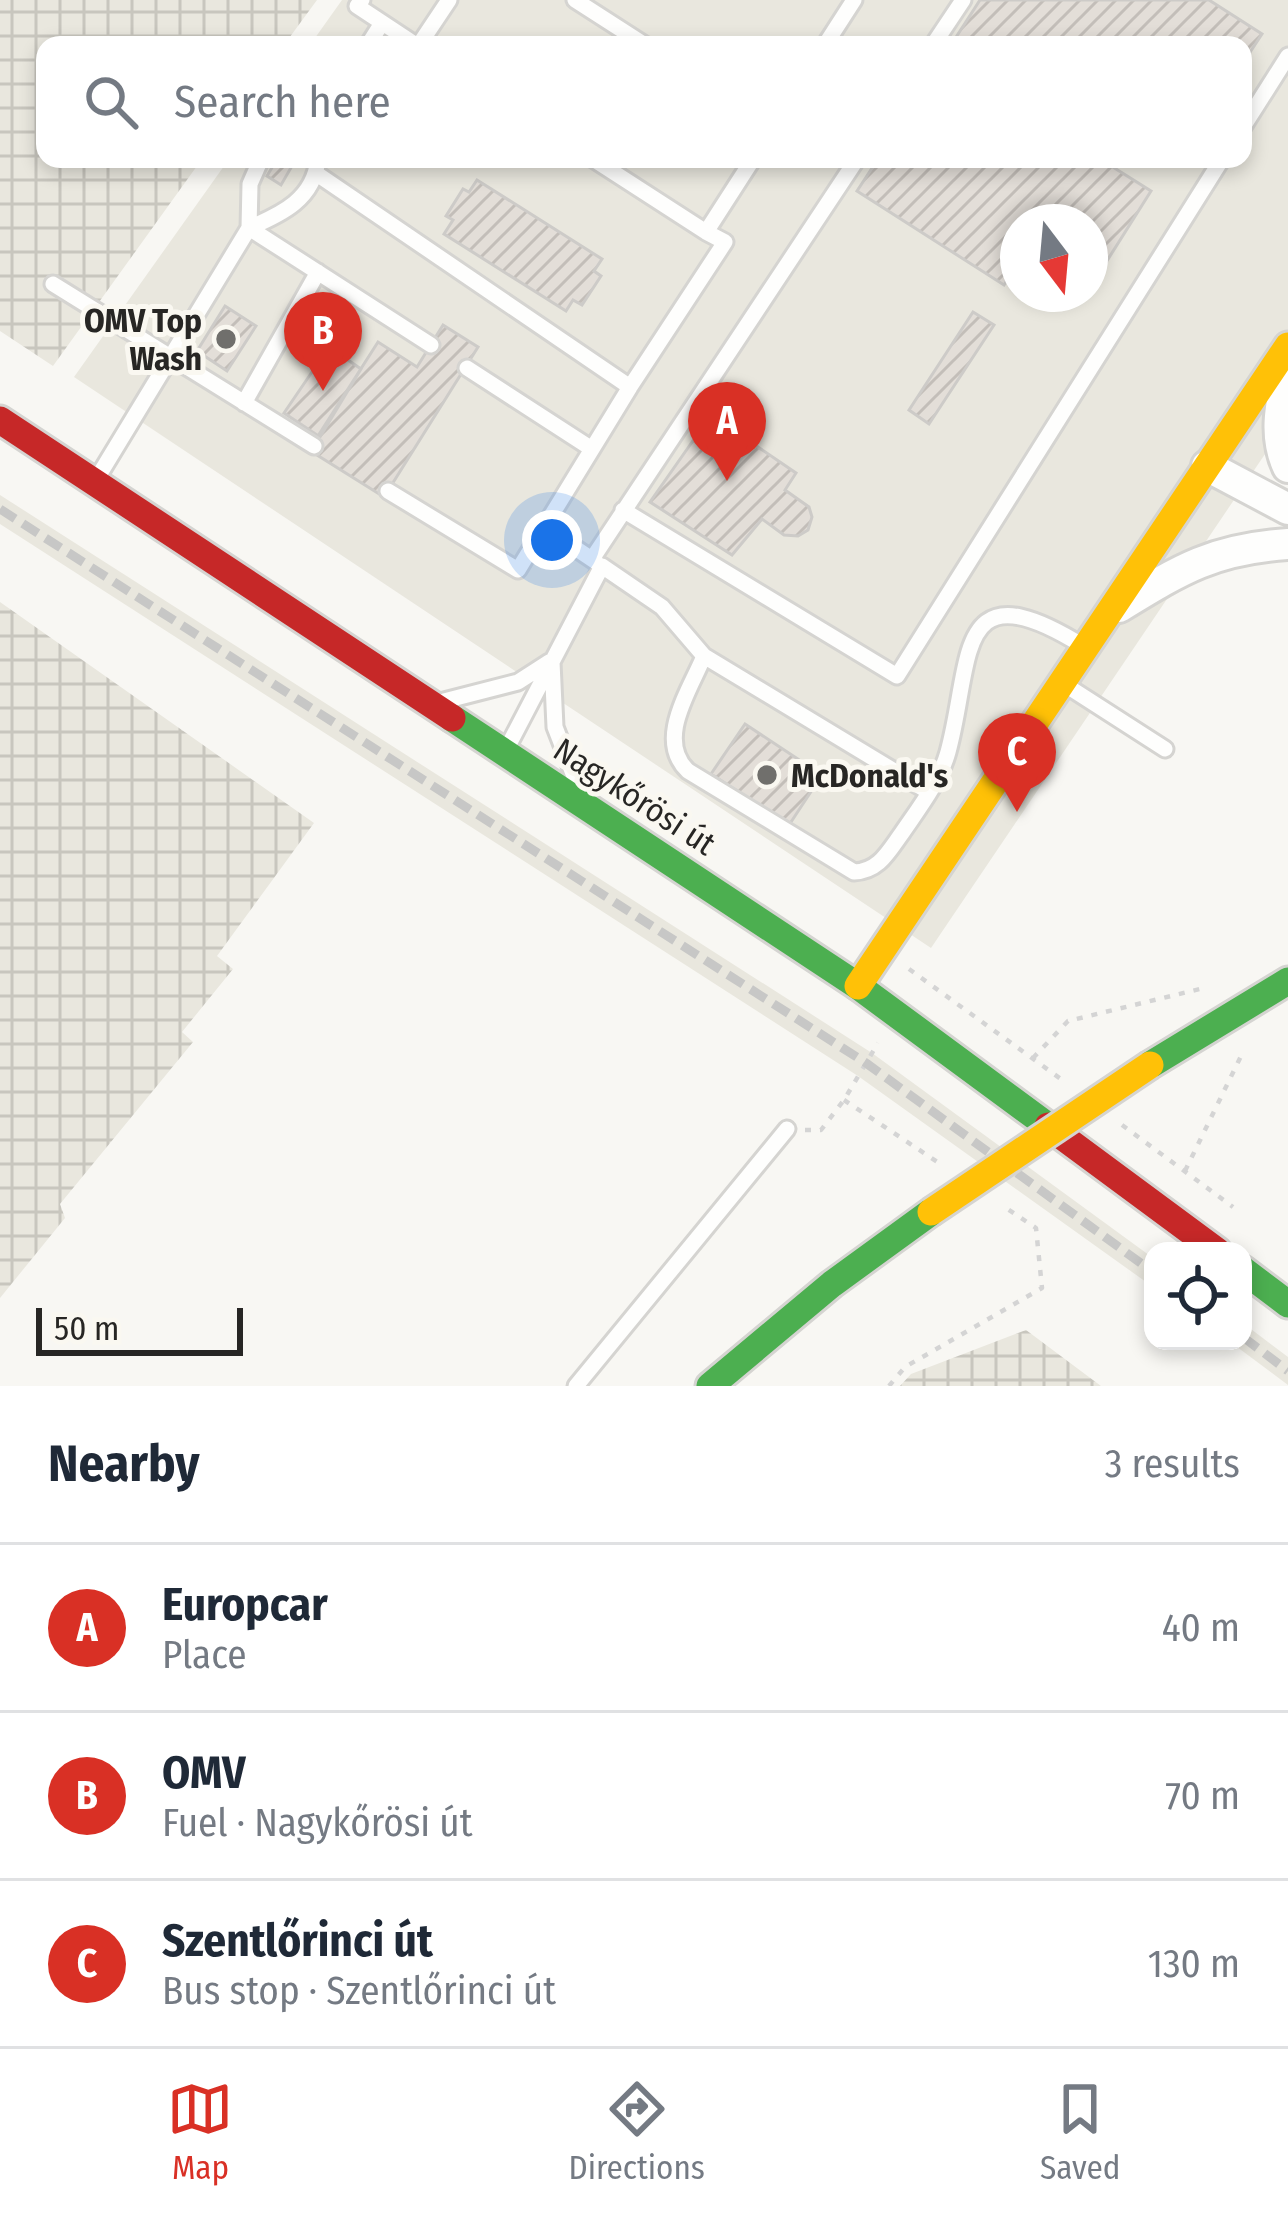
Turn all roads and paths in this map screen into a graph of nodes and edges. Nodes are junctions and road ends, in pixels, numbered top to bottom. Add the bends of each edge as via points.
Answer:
1 (362, 0) edge
2 (449, 0) edge
3 (575, 0) edge
4 (854, 0) edge
5 (963, 0) edge
6 (382, 23) junction
7 (374, 36) edge
8 (403, 36) edge
9 (424, 36) edge
10 (630, 36) edge
11 (831, 36) edge
12 (939, 36) edge
13 (1288, 56) edge
14 (1252, 113) edge
15 (257, 168) edge
16 (317, 168) edge
17 (321, 168) edge
18 (607, 168) edge
19 (747, 168) edge
20 (851, 168) edge
21 (1216, 168) edge
22 (249, 228) junction
23 (706, 232) junction
24 (318, 272) junction
25 (53, 284) dead end
26 (431, 345) dead end
27 (1288, 346) edge
28 (172, 359) junction
29 (467, 368) dead end
30 (1288, 370) edge
31 (630, 387) junction
32 (244, 403) junction
33 (0, 421) edge
34 (314, 446) dead end
35 (592, 449) junction
36 (1208, 466) junction
37 (1288, 467) edge
38 (94, 483) junction
39 (388, 491) dead end
40 (1288, 509) edge
41 (623, 510) junction
42 (544, 526) junction
43 (1288, 544) edge
44 (597, 562) junction
45 (1109, 614) junction
46 (1085, 647) junction
47 (704, 656) junction
48 (552, 661) junction
49 (1062, 683) junction
50 (426, 702) junction
51 (1165, 749) dead end
52 (504, 753) junction
53 (929, 792) junction
54 (589, 808) junction
55 (884, 950) junction
56 (1288, 982) edge
57 (858, 986) junction
58 (1209, 987) dead end
59 (906, 1022) junction
60 (1244, 1049) dead end
61 (1033, 1058) junction
62 (1070, 1085) dead end
63 (844, 1100) junction
64 (1107, 1113) dead end
65 (787, 1130) joint
66 (940, 1164) dead end
67 (1184, 1171) junction
68 (998, 1202) dead end
69 (1233, 1207) dead end
70 (1205, 1242) edge
71 (1252, 1277) edge
72 (1288, 1304) edge
73 (576, 1386) edge
74 (710, 1386) edge
75 (889, 1386) edge

1 - 6 lane via 357,7
2 - 9 lane
3 - 10 lane
4 - 11 lane
5 - 12 lane
6 - 7 lane
6 - 8 lane
13 - 14 lane
15 - 22 lane
16 - 22 lane via 301,200
17 - 31 lane
18 - 23 lane
19 - 23 lane
20 - 41 lane
21 - 41 lane via 897,676
22 - 24 lane
22 - 28 lane
23 - 31 lane via 725,242
24 - 26 lane
24 - 32 lane
25 - 28 lane
27 - 36 main road
28 - 32 lane
28 - 38 lane
29 - 35 lane
30 - 37 street via 1278,420
31 - 35 lane
32 - 34 lane
33 - 38 main road, Nagykőrösi út
35 - 42 lane
36 - 40 street
36 - 45 main road
38 - 50 main road, Nagykőrösi út
39 - 42 lane via 518,570
41 - 44 lane
42 - 44 lane
43 - 45 street via 1223,552
44 - 47 lane via 662,607
44 - 48 lane
45 - 46 main road
46 - 49 main road
46 - 53 lane via 1026,617 985,623 968,650 947,755
47 - 53 lane
47 - 53 lane via 672,739 677,760 847,870 881,862
48 - 50 lane via 492,691
48 - 52 lane
48 - 54 lane via 555,727
49 - 51 lane
49 - 55 main road
50 - 52 main road, Nagykőrösi út
52 - 54 main road, Nagykőrösi út
54 - 57 main road, Nagykőrösi út
55 - 57 main road
55 - 61 path
56 - 74 main road, bridge via 931,1213
57 - 59 main road, Nagykőrösi út
58 - 61 path via 1068,1021
59 - 63 path via 885,1048 878,1042
59 - 70 main road, Nagykőrösi út
60 - 67 path
61 - 62 path
63 - 65 path via 820,1130
63 - 66 path
64 - 67 path
65 - 73 lane
67 - 69 path
68 - 75 path via 1036,1228 1042,1288 904,1367
71 - 72 main road

